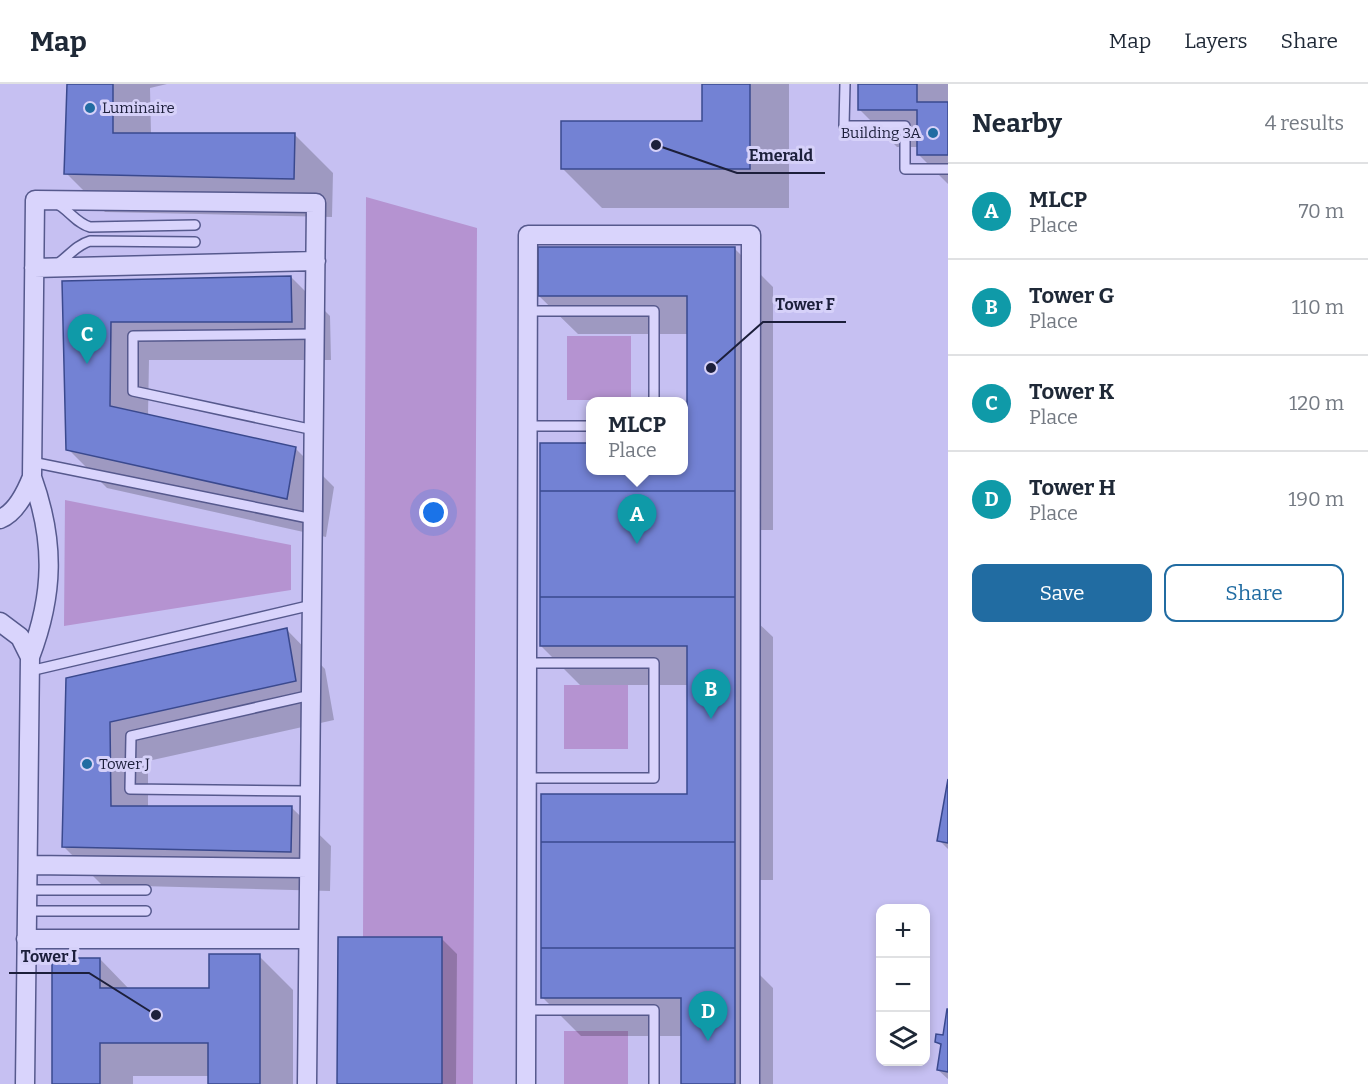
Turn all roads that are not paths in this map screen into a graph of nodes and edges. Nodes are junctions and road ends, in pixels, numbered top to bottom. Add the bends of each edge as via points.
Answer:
1 (845, 84) edge
2 (948, 169) edge
3 (51, 200) junction
4 (195, 225) dead end
5 (195, 242) dead end
6 (316, 261) junction
7 (42, 268) junction
8 (528, 311) junction
9 (315, 334) junction
10 (654, 397) edge
11 (528, 426) junction
12 (586, 426) edge
13 (314, 430) junction
14 (32, 469) junction
15 (0, 519) edge
16 (313, 519) junction
17 (312, 605) junction
18 (0, 622) edge
19 (527, 663) junction
20 (30, 664) junction
21 (311, 695) junction
22 (527, 777) junction
23 (310, 791) junction
24 (28, 865) junction
25 (309, 868) junction
26 (27, 890) junction
27 (146, 890) dead end
28 (27, 910) junction
29 (146, 911) dead end
30 (26, 939) junction
31 (308, 939) junction
32 (527, 1010) junction
33 (25, 1084) edge
34 (307, 1084) edge
35 (526, 1084) edge
36 (654, 1084) edge
37 (750, 1084) edge

1 - 2 lane via 844,126 905,126 905,169
3 - 4 lane via 90,227
3 - 6 street via 316,203
3 - 7 street via 35,200
5 - 7 lane via 90,241 76,247 65,259
6 - 7 street
6 - 9 street
7 - 14 street
8 - 10 lane via 654,311
8 - 11 street
8 - 37 street via 528,235 751,235
9 - 13 street
9 - 13 lane via 133,336 133,391
11 - 12 lane
11 - 19 street
13 - 16 street
14 - 15 street via 19,501
14 - 16 lane
14 - 20 street via 45,520 50,566 45,613
16 - 17 street
17 - 20 lane
17 - 21 street
18 - 20 street via 20,637
19 - 22 street
19 - 22 lane via 654,663 654,777
20 - 24 street
21 - 23 street
21 - 23 lane via 131,736 130,747 130,789
22 - 32 street
23 - 25 street
24 - 25 street
24 - 26 street
25 - 31 street
26 - 27 lane
26 - 28 street
28 - 29 lane
28 - 30 street
30 - 31 street
30 - 33 street
31 - 34 street
32 - 35 street
32 - 36 lane via 654,1010

